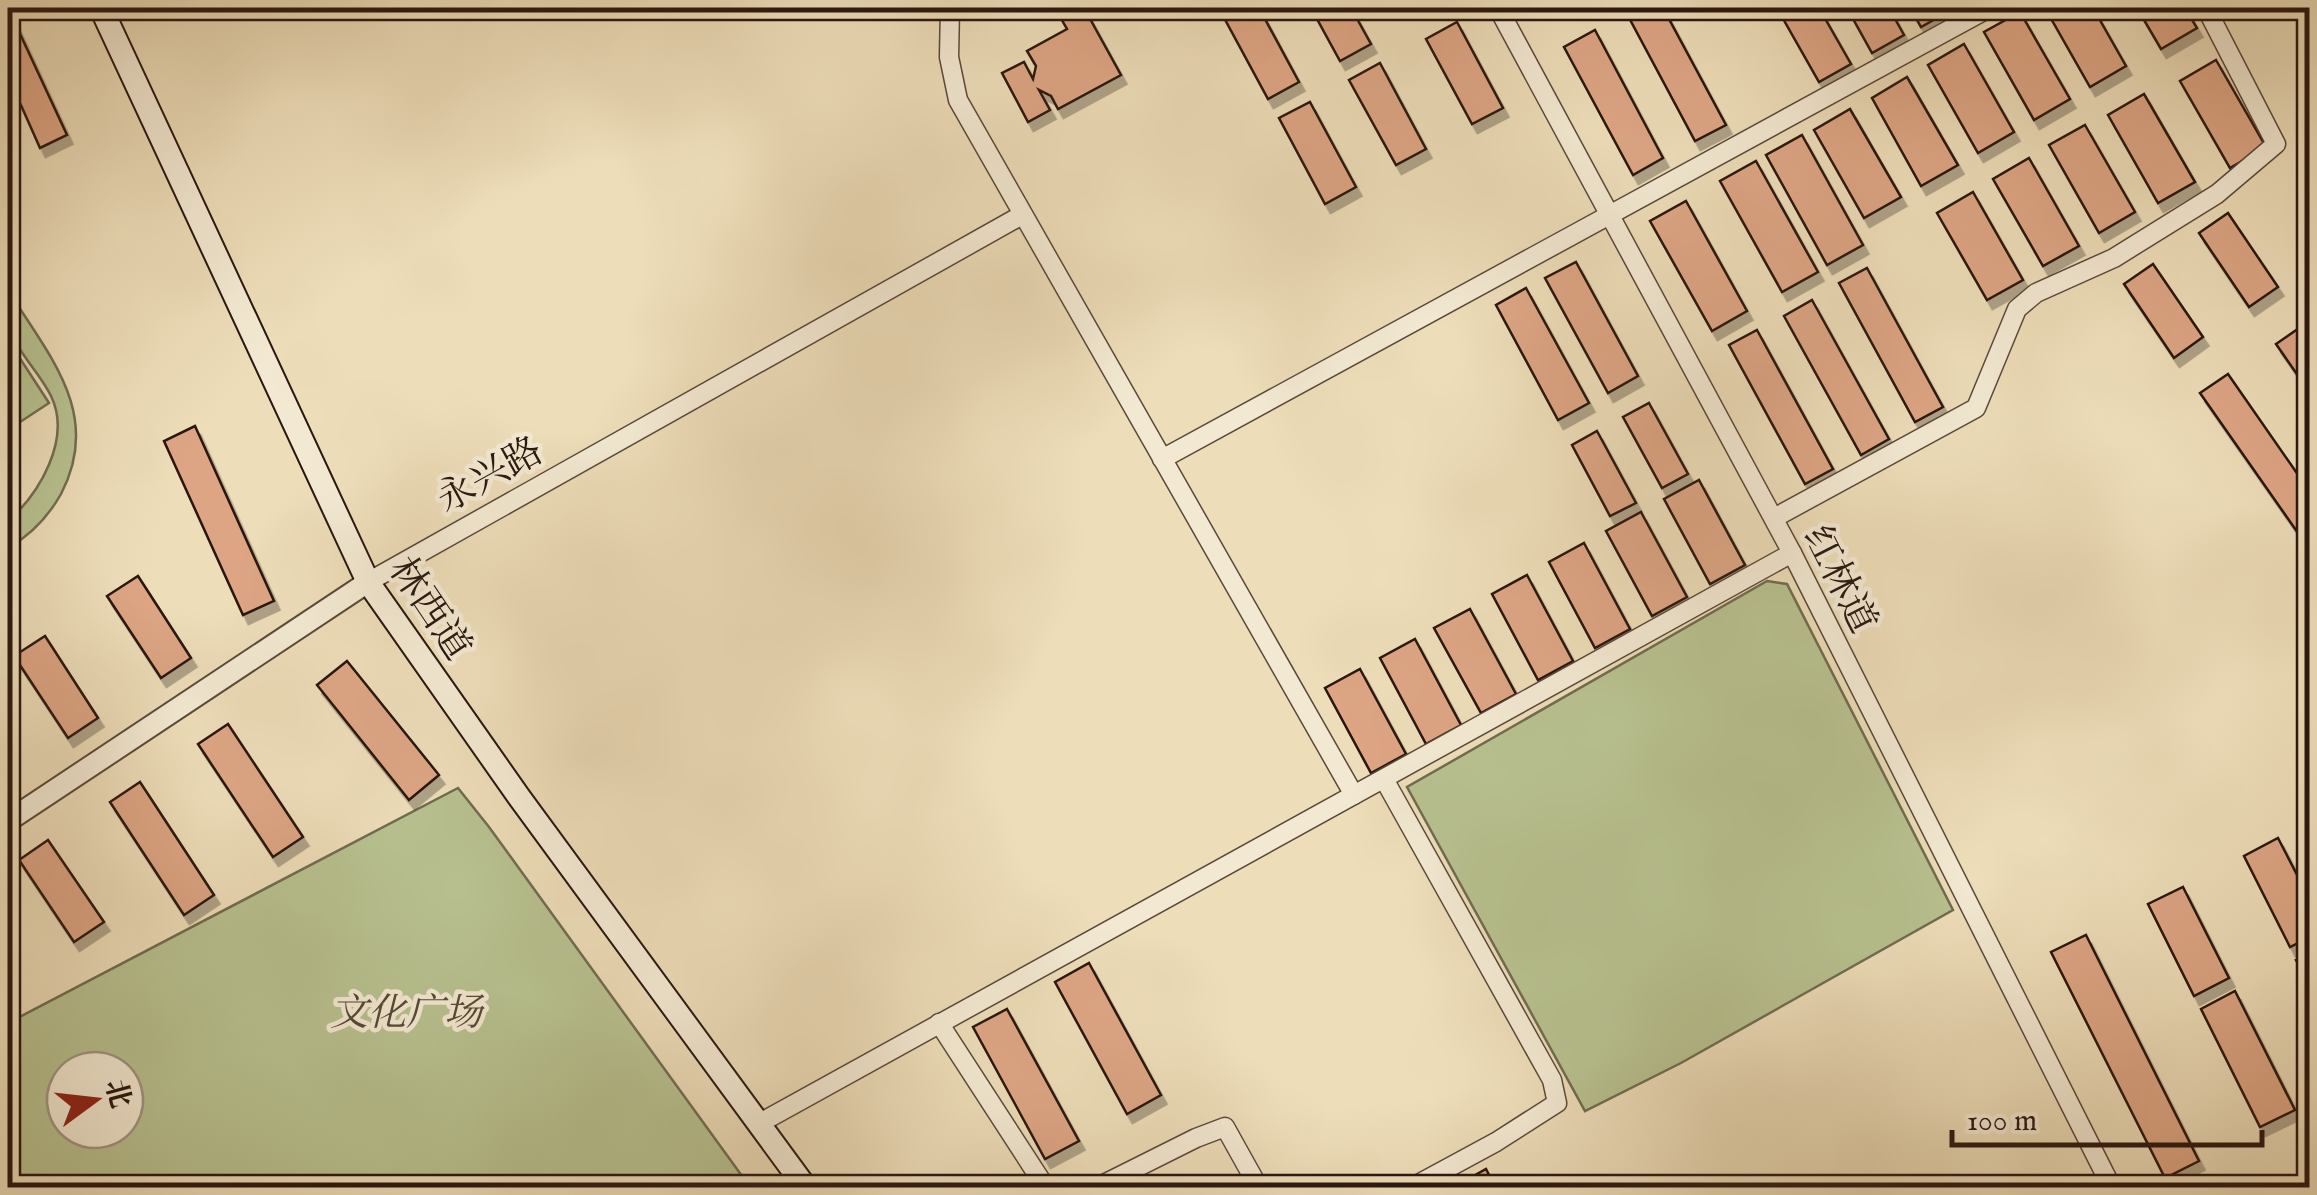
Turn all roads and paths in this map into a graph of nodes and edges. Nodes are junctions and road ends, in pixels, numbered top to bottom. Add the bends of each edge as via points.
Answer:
1 (101, 8) edge
2 (950, 8) edge
3 (1498, 8) edge
4 (2206, 8) edge
5 (1982, 9) edge
6 (1610, 214) junction
7 (1022, 215) junction
8 (1162, 459) junction
9 (1774, 518) junction
10 (1792, 553) junction
11 (368, 582) junction
12 (1384, 779) junction
13 (1354, 795) junction
14 (8, 820) edge
15 (939, 1023) junction
16 (758, 1124) junction
17 (806, 1188) edge
18 (1046, 1188) edge
19 (1096, 1188) edge
20 (1259, 1188) edge
21 (1411, 1188) edge
22 (2112, 1188) edge

1 - 11 main road, 林西道
2 - 7 street via 948,56 958,100
3 - 6 street, 红林道
4 - 9 street via 2276,144 2217,194 2114,258 2036,293 2017,310 1976,408
5 - 6 street
6 - 8 street
6 - 9 street, 红林道
7 - 8 street
7 - 11 street, 永兴路
8 - 13 street
9 - 10 street, 红林道
10 - 12 street
10 - 22 street, 红林道
11 - 14 street, 永兴路
11 - 16 main road, 林西道
12 - 13 street
12 - 21 street via 1552,1080 1557,1103
13 - 15 street
15 - 16 street
15 - 18 street
16 - 17 main road, 林西道
19 - 20 street via 1224,1126

